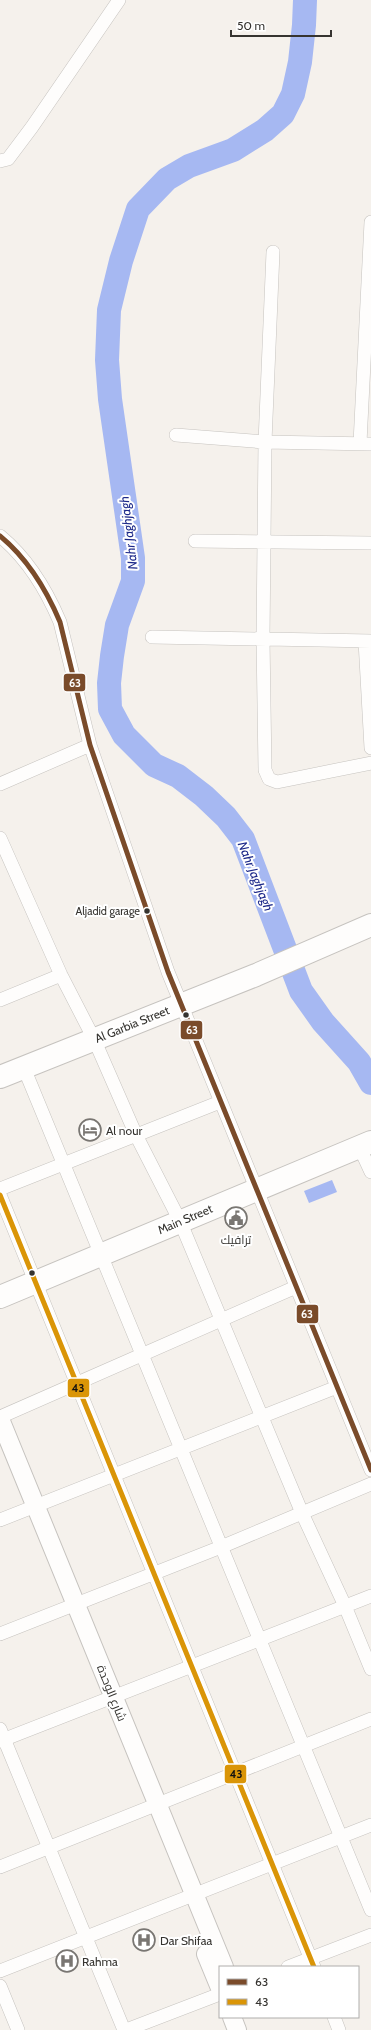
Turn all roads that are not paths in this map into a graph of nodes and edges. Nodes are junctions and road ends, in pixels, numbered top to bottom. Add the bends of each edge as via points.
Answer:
1 (119, 0) edge
2 (0, 161) edge
3 (371, 222) edge
4 (273, 252) dead end
5 (176, 435) dead end
6 (265, 442) junction
7 (365, 443) edge
8 (0, 536) edge
9 (195, 541) dead end
10 (264, 542) junction
11 (371, 543) edge
12 (152, 637) dead end
13 (263, 639) junction
14 (368, 641) edge
15 (90, 745) junction
16 (371, 748) edge
17 (371, 763) edge
18 (0, 784) edge
19 (0, 838) edge
20 (371, 925) edge
21 (61, 975) junction
22 (0, 1000) edge
23 (180, 1005) junction
24 (94, 1040) junction
25 (24, 1068) junction
26 (0, 1077) edge
27 (220, 1102) junction
28 (136, 1135) junction
29 (367, 1143) edge
30 (63, 1164) junction
31 (371, 1172) edge
32 (0, 1189) edge
33 (255, 1189) junction
34 (0, 1195) edge
35 (180, 1221) junction
36 (101, 1254) junction
37 (35, 1282) junction
38 (296, 1287) junction
39 (0, 1296) edge
40 (221, 1320) junction
41 (142, 1354) junction
42 (76, 1383) junction
43 (337, 1387) junction
44 (262, 1416) junction
45 (0, 1418) edge
46 (180, 1448) junction
47 (0, 1452) edge
48 (371, 1470) edge
49 (114, 1474) junction
50 (371, 1484) edge
51 (29, 1508) junction
52 (302, 1513) junction
53 (0, 1520) edge
54 (221, 1547) junction
55 (154, 1573) junction
56 (371, 1596) edge
57 (70, 1606) junction
58 (345, 1606) junction
59 (0, 1634) edge
60 (259, 1639) junction
61 (191, 1666) junction
62 (371, 1669) edge
63 (108, 1699) junction
64 (371, 1719) edge
65 (1, 1736) edge
66 (303, 1746) junction
67 (235, 1773) junction
68 (152, 1806) junction
69 (371, 1825) edge
70 (341, 1837) junction
71 (49, 1848) junction
72 (272, 1864) junction
73 (0, 1867) edge
74 (189, 1897) junction
75 (371, 1910) edge
76 (371, 1935) edge
77 (86, 1937) junction
78 (312, 1963) edge
79 (224, 1966) edge
80 (294, 1966) edge
81 (0, 1971) edge
82 (219, 1985) edge
83 (0, 1986) edge
84 (219, 1994) edge
85 (232, 2018) edge
86 (244, 2018) edge
87 (334, 2018) edge
88 (18, 2030) edge
89 (125, 2030) edge
90 (237, 2030) edge
91 (250, 2030) edge
92 (339, 2030) edge

1 - 2 street via 32,127 8,159
3 - 7 street
4 - 6 street
5 - 6 street
6 - 7 street
6 - 10 street
8 - 15 street via 32,570 52,604 65,641
9 - 10 street
10 - 11 street
10 - 13 street
12 - 13 street
13 - 14 street
13 - 17 street via 265,770 269,779 277,782
14 - 16 street
15 - 18 street
15 - 23 street
19 - 21 street
20 - 23 highway, Al Garbia Street
21 - 22 street
21 - 24 street
23 - 24 highway, Al Garbia Street
23 - 27 street
24 - 25 highway, Al Garbia Street
24 - 28 street
25 - 26 highway, Al Garbia Street
25 - 30 street
27 - 28 street
27 - 33 street
28 - 30 street
28 - 35 street
29 - 31 street
29 - 33 highway, Main Street
30 - 32 street
30 - 36 street
33 - 35 highway, Main Street
33 - 38 street
34 - 37 street
35 - 36 highway, Main Street
35 - 40 street
36 - 37 highway, Main Street
36 - 41 street
37 - 39 highway, Main Street
37 - 42 street
38 - 40 street
38 - 43 street
40 - 41 street
40 - 44 street
41 - 42 street
41 - 46 street
42 - 45 street
42 - 49 street
43 - 44 street
43 - 48 street
44 - 46 street
44 - 52 street
45 - 51 street, شارع الوحدة
46 - 49 street
46 - 54 street
47 - 51 street, شارع الوحدة
49 - 51 street
49 - 55 street
50 - 52 street
51 - 53 street
51 - 57 street, شارع الوحدة
52 - 54 street
52 - 58 street
54 - 55 street
54 - 60 street
55 - 57 street
55 - 61 street
56 - 58 street
57 - 59 street
57 - 63 street, شارع الوحدة
58 - 60 street
58 - 62 street
60 - 61 street
60 - 66 street
61 - 63 street
61 - 67 street
63 - 65 street
63 - 68 street, شارع الوحدة
64 - 66 street
65 - 71 street
66 - 67 street
66 - 70 street
67 - 68 street
67 - 72 street
68 - 71 street
68 - 74 street, شارع الوحدة
69 - 70 street
70 - 72 street
70 - 75 street
71 - 73 street
71 - 77 street
72 - 74 street
72 - 78 street
74 - 77 street
74 - 79 street, شارع الوحدة
74 - 82 street, شارع الوحدة
76 - 78 street
77 - 81 street
77 - 89 street
78 - 80 street
83 - 88 street
84 - 89 street
85 - 90 street
86 - 91 street
87 - 92 street

